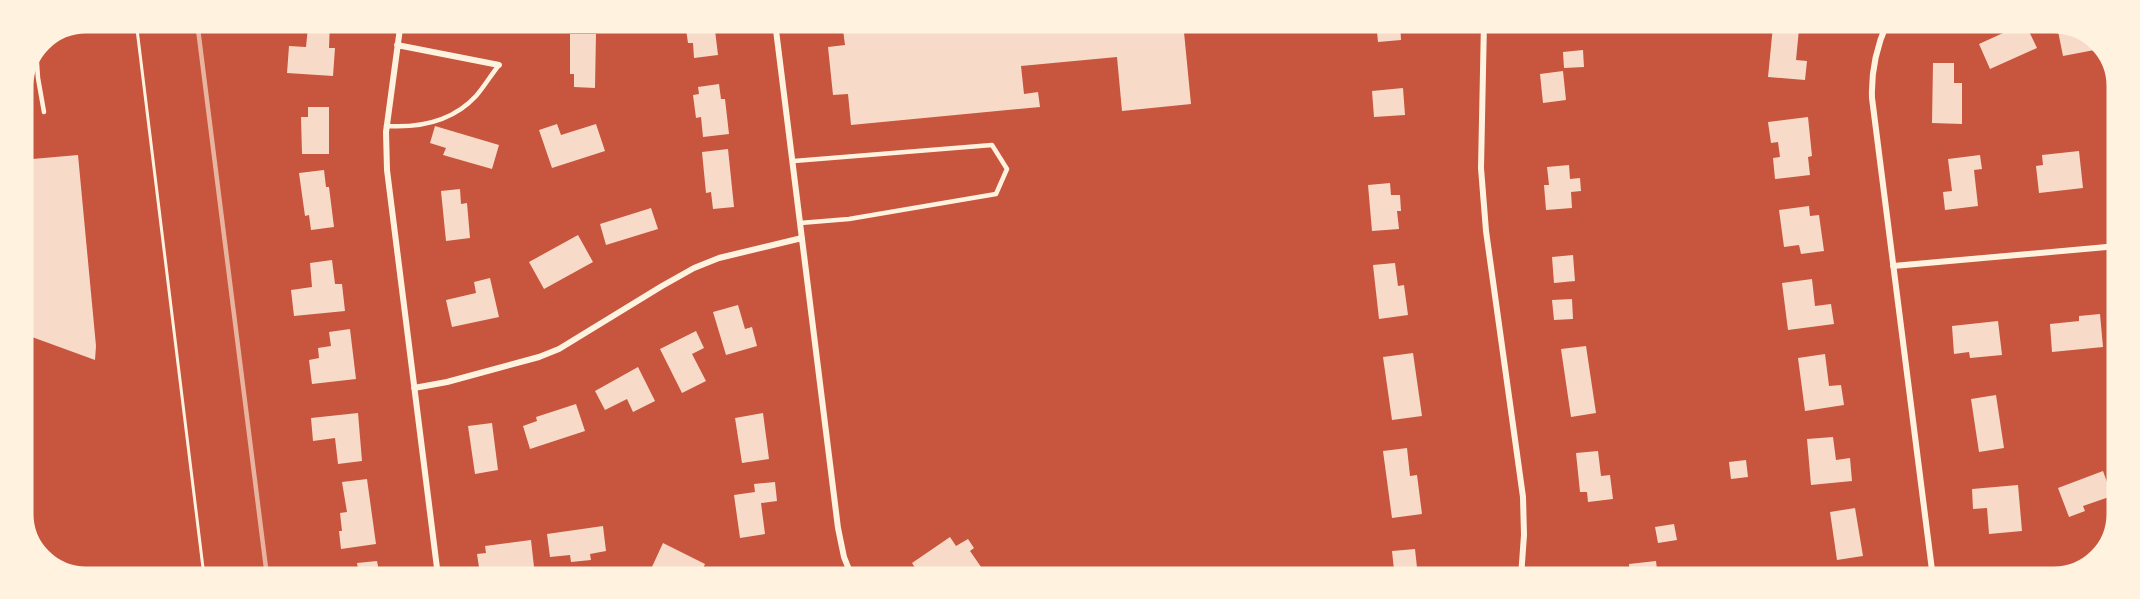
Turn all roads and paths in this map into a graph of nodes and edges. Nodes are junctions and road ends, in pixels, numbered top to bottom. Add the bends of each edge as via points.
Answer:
1 (137, 32) edge
2 (399, 32) edge
3 (776, 32) edge
4 (1484, 32) edge
5 (1883, 32) edge
6 (397, 45) junction
7 (37, 63) edge
8 (499, 65) joint
9 (44, 112) dead end
10 (386, 126) junction
11 (794, 161) junction
12 (800, 223) junction
13 (802, 238) junction
14 (2108, 247) edge
15 (1893, 266) junction
16 (414, 388) junction
17 (203, 568) edge
18 (437, 568) edge
19 (848, 568) edge
20 (1522, 568) edge
21 (1932, 568) edge

1 - 17 path
2 - 6 street
3 - 11 street
4 - 20 street via 1481,168 1486,231 1523,497
5 - 15 street via 1872,82
6 - 8 street
6 - 10 street
7 - 9 lane
8 - 10 lane via 459,111 434,122
10 - 16 street via 387,170
11 - 12 street
11 - 12 lane via 992,145 1006,169 996,194 849,219
12 - 13 street
13 - 16 street via 694,268 559,349 539,357
13 - 19 street via 838,528
14 - 15 street
15 - 21 street
16 - 18 street

